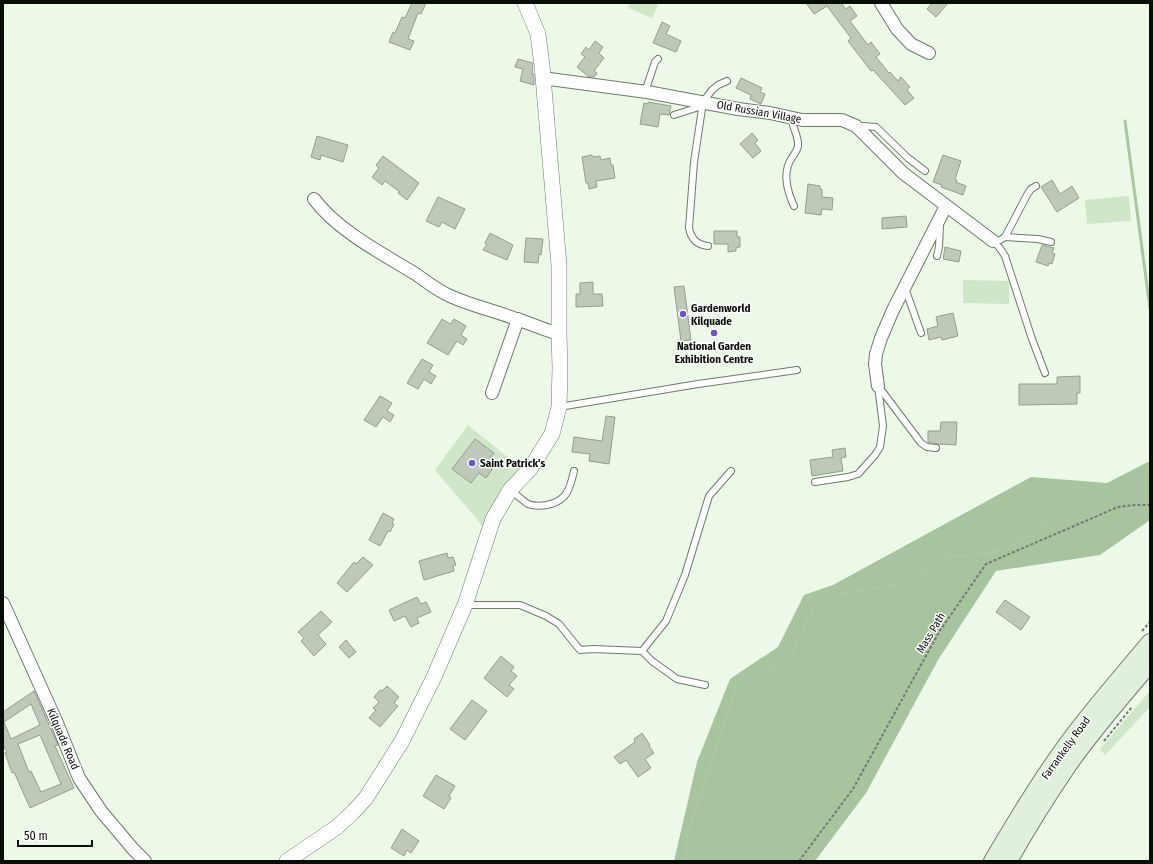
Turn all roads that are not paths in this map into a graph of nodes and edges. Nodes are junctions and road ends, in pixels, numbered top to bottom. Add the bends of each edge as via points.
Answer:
1 (525, 3) edge
2 (881, 3) edge
3 (929, 53) dead end
4 (658, 58) dead end
5 (542, 78) junction
6 (727, 81) dead end
7 (645, 92) junction
8 (702, 104) junction
9 (674, 115) dead end
10 (792, 119) junction
11 (859, 128) junction
12 (925, 171) dead end
13 (1036, 186) dead end
14 (314, 199) dead end
15 (794, 206) dead end
16 (946, 206) junction
17 (939, 220) junction
18 (1005, 237) junction
19 (993, 241) junction
20 (1051, 242) dead end
21 (708, 246) dead end
22 (937, 256) dead end
23 (904, 288) junction
24 (518, 319) junction
25 (921, 333) dead end
26 (559, 334) junction
27 (797, 370) dead end
28 (1045, 373) dead end
29 (878, 386) junction
30 (492, 393) dead end
31 (559, 407) junction
32 (936, 448) dead end
33 (574, 471) dead end
34 (731, 471) dead end
35 (815, 482) dead end
36 (510, 490) junction
37 (3, 603) edge
38 (465, 605) junction
39 (1150, 642) edge
40 (642, 651) junction
41 (1150, 664) edge
42 (705, 685) dead end
43 (293, 859) edge
44 (145, 861) edge
45 (992, 861) edge
46 (1009, 861) edge

1 - 5 street via 538,34
2 - 3 street via 897,29 911,44
4 - 7 lane
5 - 7 street, Old Russian Village
5 - 26 street via 558,265
6 - 8 lane via 712,90
7 - 8 street, Old Russian Village
8 - 9 lane
8 - 10 street, Old Russian Village via 770,113
8 - 21 lane via 689,228 692,238 699,244
10 - 11 street, Old Russian Village via 842,120
10 - 15 lane via 798,147 788,166 787,186
11 - 12 lane via 876,127
11 - 16 street, Old Russian Village via 903,173
13 - 18 lane via 1027,195
14 - 24 street via 343,227 384,257 432,286 450,296
16 - 17 street
16 - 19 street, Old Russian Village
17 - 22 lane via 940,239
17 - 23 street
18 - 19 lane
18 - 20 lane
19 - 28 lane via 1005,256
23 - 25 lane
23 - 29 street via 876,354
24 - 26 street
24 - 30 street
26 - 31 street
27 - 31 lane
29 - 32 lane via 921,443
29 - 35 lane via 883,426 880,447 875,455 858,474
31 - 36 street via 552,434 530,469
33 - 36 lane via 570,488 555,504 529,504
34 - 40 lane via 710,496 685,575 666,620
36 - 38 street via 493,519
37 - 44 street, Kilquade Road via 79,778 101,811
38 - 40 lane via 520,605 559,624 580,650
38 - 43 street via 434,677 402,741 366,798 337,828
39 - 45 main road, Farrankelly Road via 1051,766
40 - 42 lane via 677,679
41 - 46 main road, Farrankelly Road via 1069,765 1030,823

